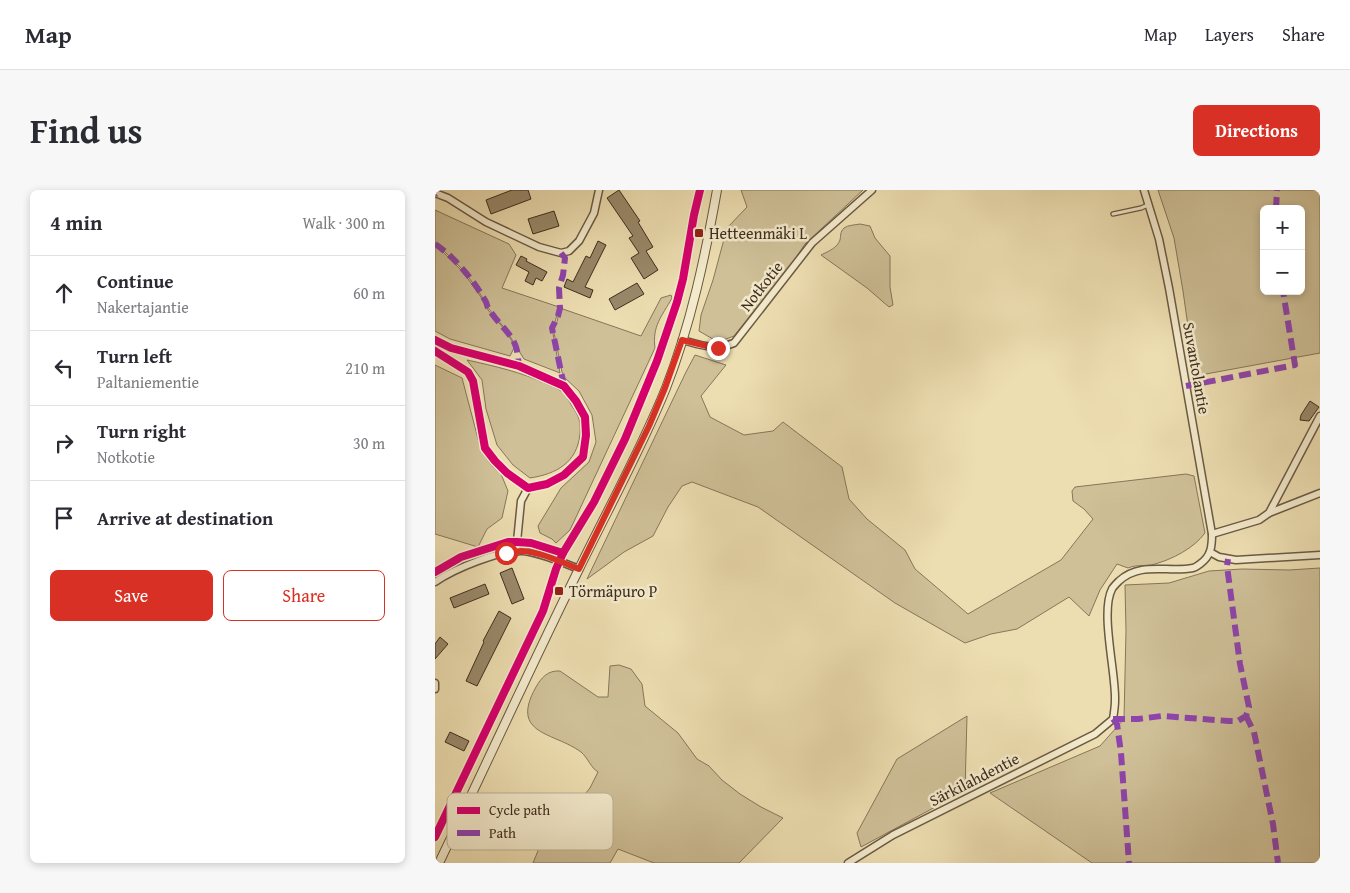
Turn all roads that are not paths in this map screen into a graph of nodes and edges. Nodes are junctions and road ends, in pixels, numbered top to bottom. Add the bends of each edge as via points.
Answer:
1 (599, 190) edge
2 (717, 190) edge
3 (872, 190) edge
4 (1143, 190) edge
5 (435, 193) edge
6 (1149, 205) junction
7 (1113, 214) dead end
8 (682, 340) junction
9 (1320, 416) edge
10 (528, 488) dead end
11 (1320, 493) edge
12 (1269, 513) junction
13 (1212, 534) junction
14 (516, 552) junction
15 (1210, 552) junction
16 (1320, 556) edge
17 (579, 569) junction
18 (435, 582) edge
19 (435, 683) edge
20 (435, 689) edge
21 (472, 793) edge
22 (447, 846) edge
23 (439, 863) edge
24 (848, 863) edge

1 - 5 street via 594,213 579,241 569,251 561,253 486,222
2 - 8 street via 706,251
3 - 8 street, Notkotie via 812,244 734,343 718,348
4 - 6 street, Suvantolantie
6 - 7 lane
6 - 13 street, Suvantolantie via 1169,288
8 - 17 street via 649,426
9 - 12 street
10 - 14 street via 521,501
11 - 12 street
12 - 13 street via 1259,520
13 - 15 street, Suvantolantie
14 - 17 street via 541,555
14 - 18 street via 470,564
15 - 16 street via 1236,560
15 - 24 street, Särkilahdentie via 1195,568 1131,572 1112,589 1108,622 1115,701 1113,719 1095,734 893,835
17 - 21 street
19 - 20 street
22 - 23 street

